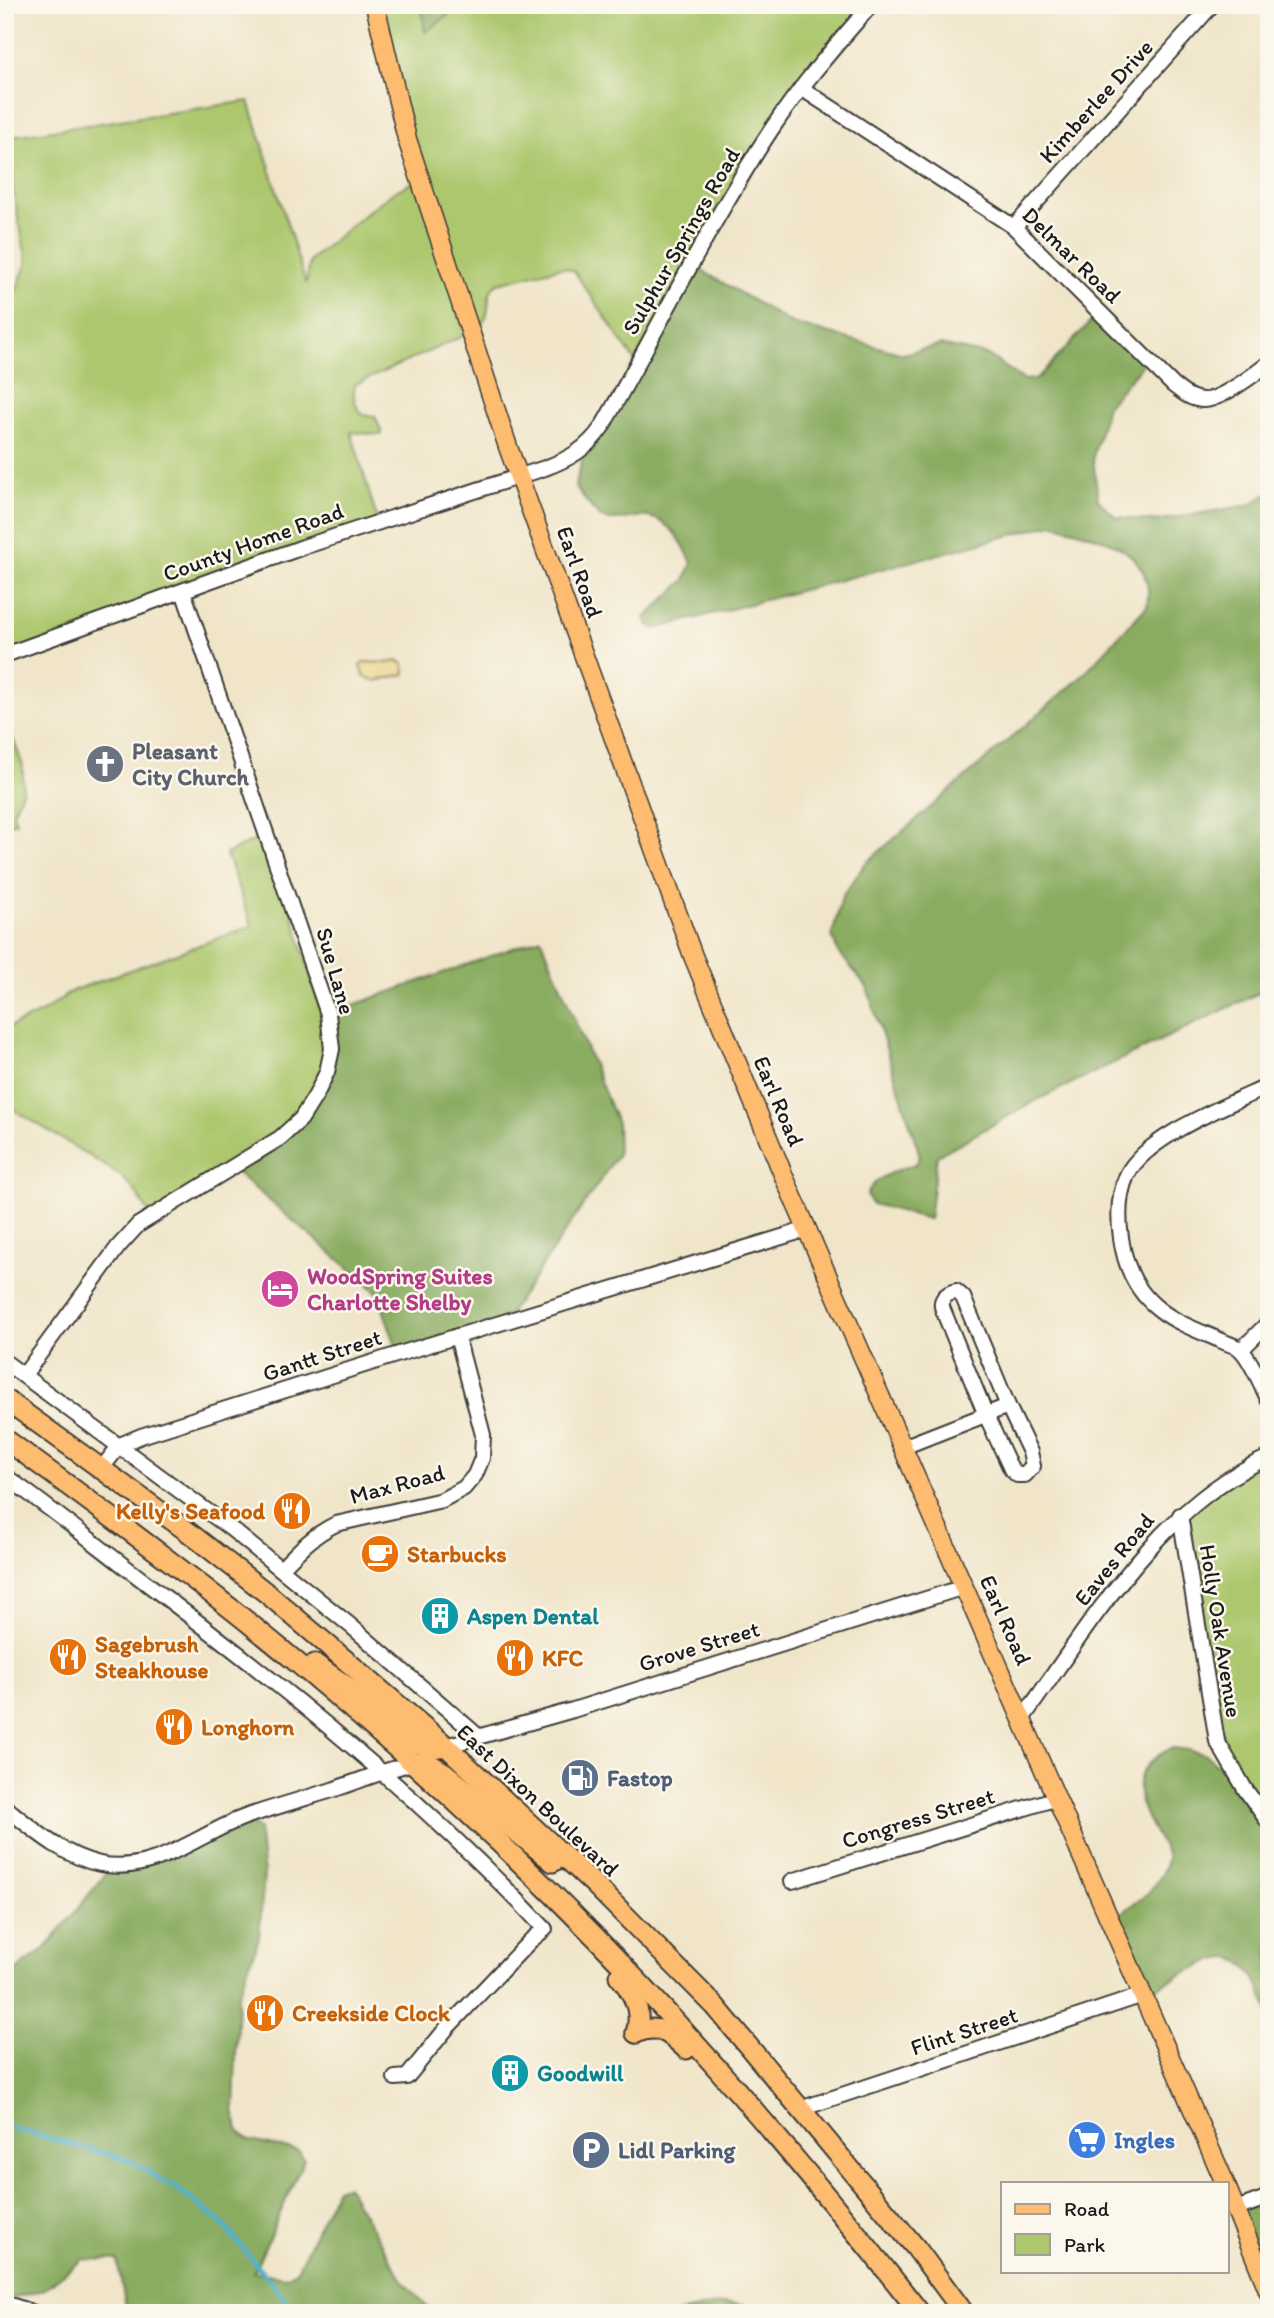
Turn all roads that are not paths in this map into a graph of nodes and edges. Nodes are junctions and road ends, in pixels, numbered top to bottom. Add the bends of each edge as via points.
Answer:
1 (375, 5) edge
2 (872, 5) edge
3 (1212, 5) edge
4 (801, 88) junction
5 (1014, 227) junction
6 (1269, 363) edge
7 (517, 475) junction
8 (183, 591) junction
9 (5, 655) edge
10 (1269, 1086) edge
11 (808, 1229) junction
12 (1269, 1322) edge
13 (457, 1336) junction
14 (1241, 1350) junction
15 (5, 1362) edge
16 (24, 1375) junction
17 (5, 1399) edge
18 (1269, 1401) edge
19 (1008, 1406) junction
20 (986, 1415) junction
21 (5, 1439) edge
22 (120, 1445) junction
23 (903, 1447) junction
24 (1269, 1457) edge
25 (102, 1468) junction
26 (5, 1476) edge
27 (1180, 1515) junction
28 (281, 1569) junction
29 (964, 1587) junction
30 (294, 1660) junction
31 (1022, 1719) junction
32 (478, 1736) junction
33 (446, 1746) junction
34 (413, 1763) junction
35 (381, 1771) junction
36 (1057, 1798) junction
37 (5, 1807) edge
38 (1269, 1823) edge
39 (792, 1881) dead end
40 (594, 1884) junction
41 (583, 1925) junction
42 (1143, 1995) junction
43 (396, 2078) dead end
44 (800, 2109) junction
45 (754, 2112) junction
46 (1225, 2182) edge
47 (1228, 2190) edge
48 (1269, 2197) edge
49 (1236, 2209) junction
50 (1269, 2292) edge
51 (5, 2303) edge
52 (34, 2313) edge
53 (920, 2313) edge
54 (964, 2313) edge

1 - 7 main road, Earl Road via 407,139
2 - 4 street, Sulphur Springs Road
3 - 5 street, Kimberlee Drive
4 - 5 street, Delmar Road
4 - 7 street, Sulphur Springs Road via 728,200 596,436 565,460
5 - 6 street, Delmar Road via 1189,397 1205,401 1224,393
7 - 8 street, County Home Road
7 - 11 main road, Earl Road via 693,956
8 - 9 street, County Home Road
8 - 16 street, Sue Lane via 328,1014 332,1049 327,1072 300,1119 280,1138 138,1225
10 - 14 street via 1169,1133 1128,1174 1118,1219 1123,1252 1143,1294 1159,1310
11 - 13 street, Gantt Street
11 - 23 main road, Earl Road
12 - 14 street
13 - 22 street, Gantt Street
13 - 28 street, Max Road via 483,1435 482,1458 474,1475 464,1488 442,1500 336,1524 310,1540
14 - 18 street
15 - 16 street, East Dixon Boulevard
16 - 22 street, East Dixon Boulevard
17 - 25 highway, East Dixon Boulevard
19 - 20 street
19 - 20 street via 1033,1462 1025,1475 1011,1469
19 - 20 street via 962,1297 953,1291 944,1297 942,1306
20 - 23 street
21 - 30 highway via 157,1550
22 - 25 street
22 - 28 street, East Dixon Boulevard
23 - 29 main road, Earl Road
24 - 27 street, Eaves Road via 1223,1482
25 - 33 highway, East Dixon Boulevard via 269,1595
26 - 35 street via 204,1626
27 - 31 street, Eaves Road via 1120,1584
27 - 38 street, Holly Oak Avenue via 1217,1741
28 - 32 street, East Dixon Boulevard
29 - 31 main road, Earl Road
29 - 32 street, Grove Street
30 - 33 highway via 323,1669 419,1744
30 - 34 highway
31 - 36 main road, Earl Road
32 - 33 street, Grove Street
33 - 40 highway, East Dixon Boulevard
34 - 35 street
34 - 40 highway via 436,1767 555,1863
34 - 41 highway
35 - 37 street via 242,1818 155,1860 122,1865 104,1865 60,1848
35 - 43 street via 545,1929 446,2029 407,2077
36 - 39 street, Congress Street
36 - 42 main road, Earl Road
40 - 44 highway, East Dixon Boulevard via 715,2006
41 - 45 highway
41 - 45 highway via 583,1934 632,1994 639,2013 636,2033 651,2028 671,2035
42 - 44 street, Flint Street
42 - 46 main road, Earl Road
44 - 54 highway, East Dixon Boulevard
45 - 53 highway
47 - 49 main road
48 - 49 street
49 - 50 main road
51 - 52 street

